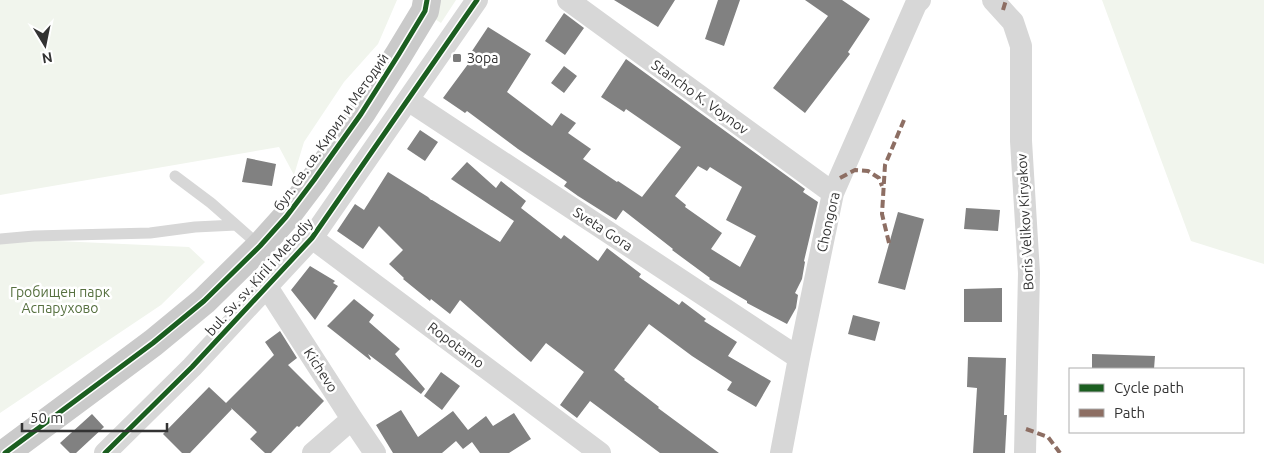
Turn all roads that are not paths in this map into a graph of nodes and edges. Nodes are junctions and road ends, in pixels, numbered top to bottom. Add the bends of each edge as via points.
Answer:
1 (427, 0) edge
2 (477, 0) edge
3 (568, 0) edge
4 (993, 0) edge
5 (916, 1) edge
6 (408, 100) junction
7 (360, 114) junction
8 (385, 132) junction
9 (175, 176) dead end
10 (833, 193) junction
11 (236, 225) junction
12 (312, 238) junction
13 (0, 239) edge
14 (260, 246) junction
15 (267, 287) junction
16 (798, 358) junction
17 (352, 418) junction
18 (5, 453) edge
19 (105, 453) edge
20 (312, 453) edge
21 (375, 453) edge
22 (600, 453) edge
23 (782, 453) edge
24 (1026, 453) edge

1 - 7 main road, бул. Св. св. Кирил и Методий via 425,11 404,47
2 - 6 street, bul. Sv. sv. Kiril i Metodiy
3 - 10 street, Stancho K. Voynov
4 - 24 street, Boris Velikov Kiryakov via 1013,22 1021,46 1021,141 1029,273
5 - 10 street, Chongora
6 - 8 street, bul. Sv. sv. Kiril i Metodiy
6 - 16 street, Sveta Gora
7 - 8 street
7 - 14 main road, бул. Св. св. Кирил и Методий via 286,217
8 - 12 street, bul. Sv. sv. Kiril i Metodiy
9 - 11 lane
10 - 16 street, Chongora
11 - 13 lane via 150,233
11 - 14 lane
12 - 15 street, bul. Sv. sv. Kiril i Metodiy
12 - 22 street, Ropotamo
14 - 18 main road, бул. Св. св. Кирил и Методий via 204,301 161,337
15 - 17 street, Kichevo
15 - 19 street, bul. Sv. sv. Kiril i Metodiy
16 - 23 street, Chongora
17 - 20 street
17 - 21 street, Kichevo

